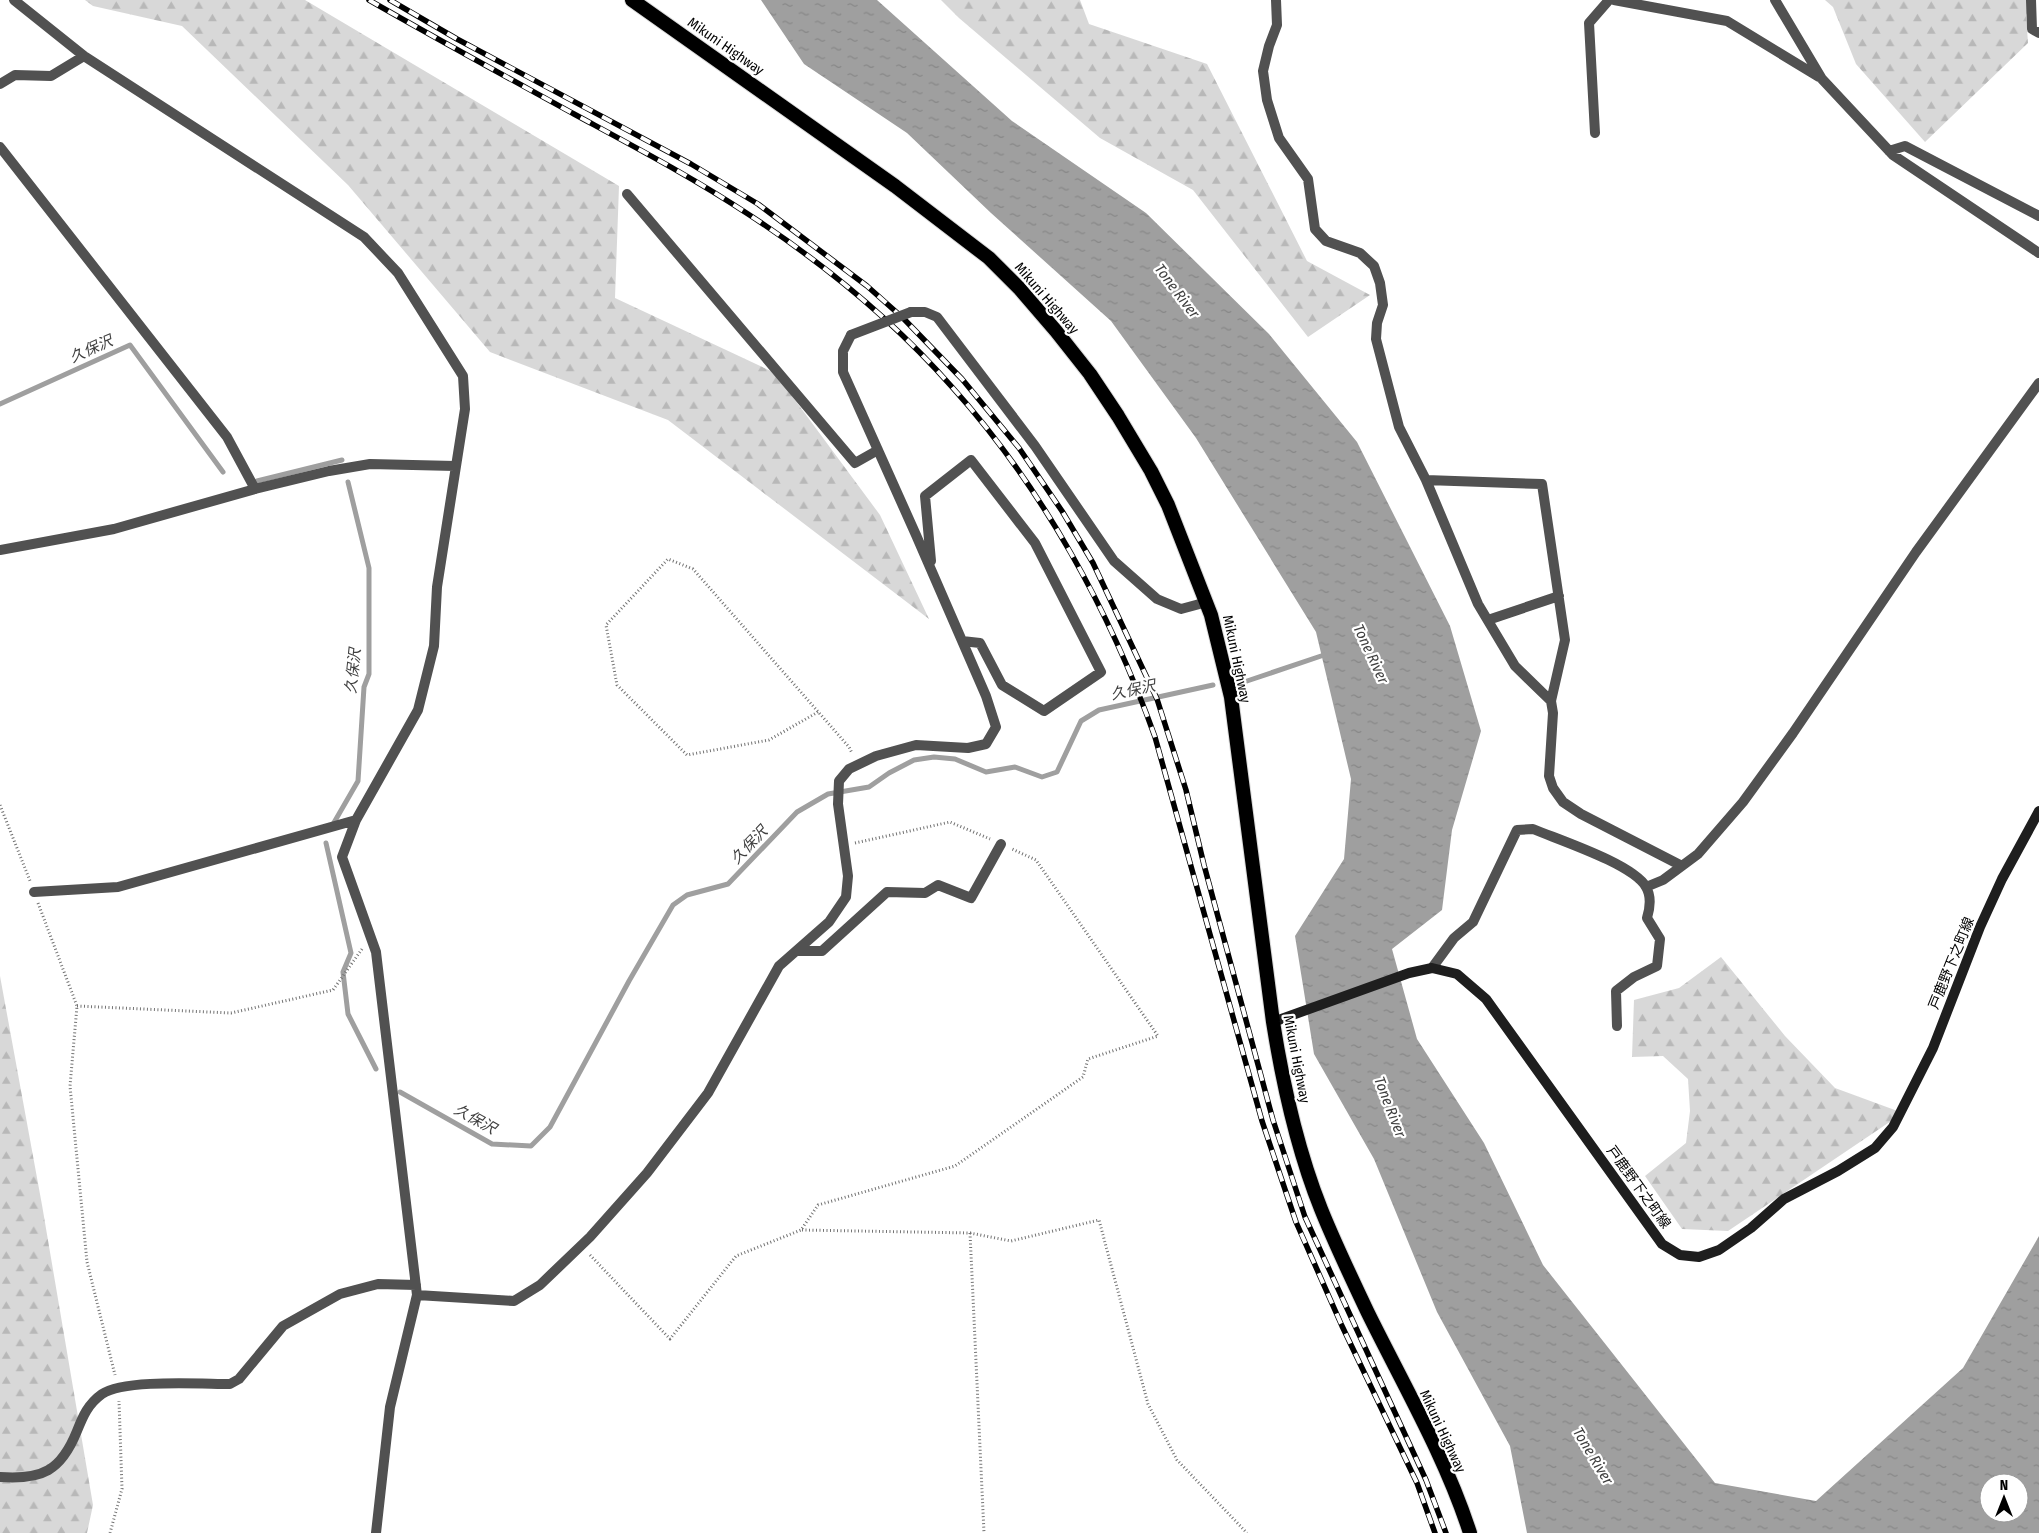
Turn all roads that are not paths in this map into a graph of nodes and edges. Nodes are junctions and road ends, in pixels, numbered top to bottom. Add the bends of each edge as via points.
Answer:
1 (14, 0) edge
2 (632, 0) edge
3 (1276, 0) edge
4 (1609, 0) edge
5 (1614, 0) edge
6 (1776, 0) edge
7 (2031, 0) edge
8 (2039, 33) edge
9 (84, 56) junction
10 (1822, 79) junction
11 (0, 84) edge
12 (1596, 133) dead end
13 (0, 147) edge
14 (1889, 151) junction
15 (627, 194) dead end
16 (2039, 216) edge
17 (2039, 253) edge
18 (2039, 383) edge
19 (878, 450) junction
20 (455, 466) junction
21 (1426, 480) junction
22 (255, 489) junction
23 (0, 550) edge
24 (931, 570) junction
25 (1559, 596) junction
26 (1207, 602) junction
27 (1488, 620) junction
28 (962, 641) junction
29 (1551, 701) junction
30 (2039, 811) edge
31 (356, 820) junction
32 (1001, 844) road end
33 (1682, 866) junction
34 (1646, 887) junction
35 (34, 892) road end
36 (796, 951) junction
37 (1432, 968) junction
38 (1273, 1022) junction
39 (1617, 1026) dead end
40 (416, 1290) junction
41 (0, 1477) edge
42 (376, 1533) edge
43 (1470, 1533) edge

1 - 9 street
2 - 26 highway, Mikuni Highway via 895,186 989,258 1019,288 1090,374 1151,471
3 - 21 street via 1277,25 1264,71 1267,100 1279,138 1308,179 1315,229 1326,241 1360,253 1374,266 1383,305 1376,339 1399,427
4 - 12 street via 1589,23
5 - 10 street via 1727,21
6 - 10 street
7 - 8 street via 2032,28
9 - 11 street via 51,76 15,75
9 - 20 street via 364,238 398,273 463,376 465,409
10 - 14 street
13 - 22 street via 227,437
14 - 16 street via 1905,146
14 - 17 street
15 - 19 street via 855,463
18 - 33 street via 1916,552 1743,802 1698,854
19 - 24 street
19 - 26 street, bridge via 843,372 843,351 851,335 911,312 925,312 937,317 1035,446 1114,561 1157,599 1181,609
20 - 22 street via 370,464
20 - 31 street via 437,587 434,646 418,710
21 - 25 street via 1542,484
21 - 27 street via 1478,604
22 - 23 street via 114,529
24 - 28 street
24 - 28 street via 925,496 971,460 1035,543 1101,672 1044,711 1002,686 980,643
25 - 27 street
25 - 29 street via 1565,640
26 - 38 highway, Mikuni Highway via 1231,697
27 - 29 street via 1515,666
28 - 36 street via 996,727 986,744 968,748 916,745 876,756 849,769 839,780 838,804 848,876 846,897 829,922
29 - 33 street via 1549,776 1563,802
30 - 37 main road, 戸鹿野下之町線 via 2002,879 1933,1048 1893,1127 1874,1148 1784,1199 1719,1250 1699,1257 1680,1255 1662,1244 1486,999 1457,974
31 - 35 street via 118,887
31 - 40 street via 342,858 376,952
32 - 36 street via 971,898 938,885 925,893 887,892 822,950
33 - 34 street via 1663,880
34 - 37 street via 1625,868 1533,828 1517,830 1473,922 1454,938
34 - 39 street via 1651,905 1647,918 1660,939 1657,966 1634,976 1616,991
36 - 40 street via 779,966 708,1093 647,1173 540,1285 514,1301
37 - 38 main road, 戸鹿野下之町線 via 1409,973
38 - 43 highway, Mikuni Highway via 1294,1126 1321,1208 1447,1473
40 - 41 street via 378,1284 340,1294 283,1326 239,1379 230,1384 135,1385 103,1393 91,1403 71,1446 50,1470 34,1476
40 - 42 street via 390,1407

